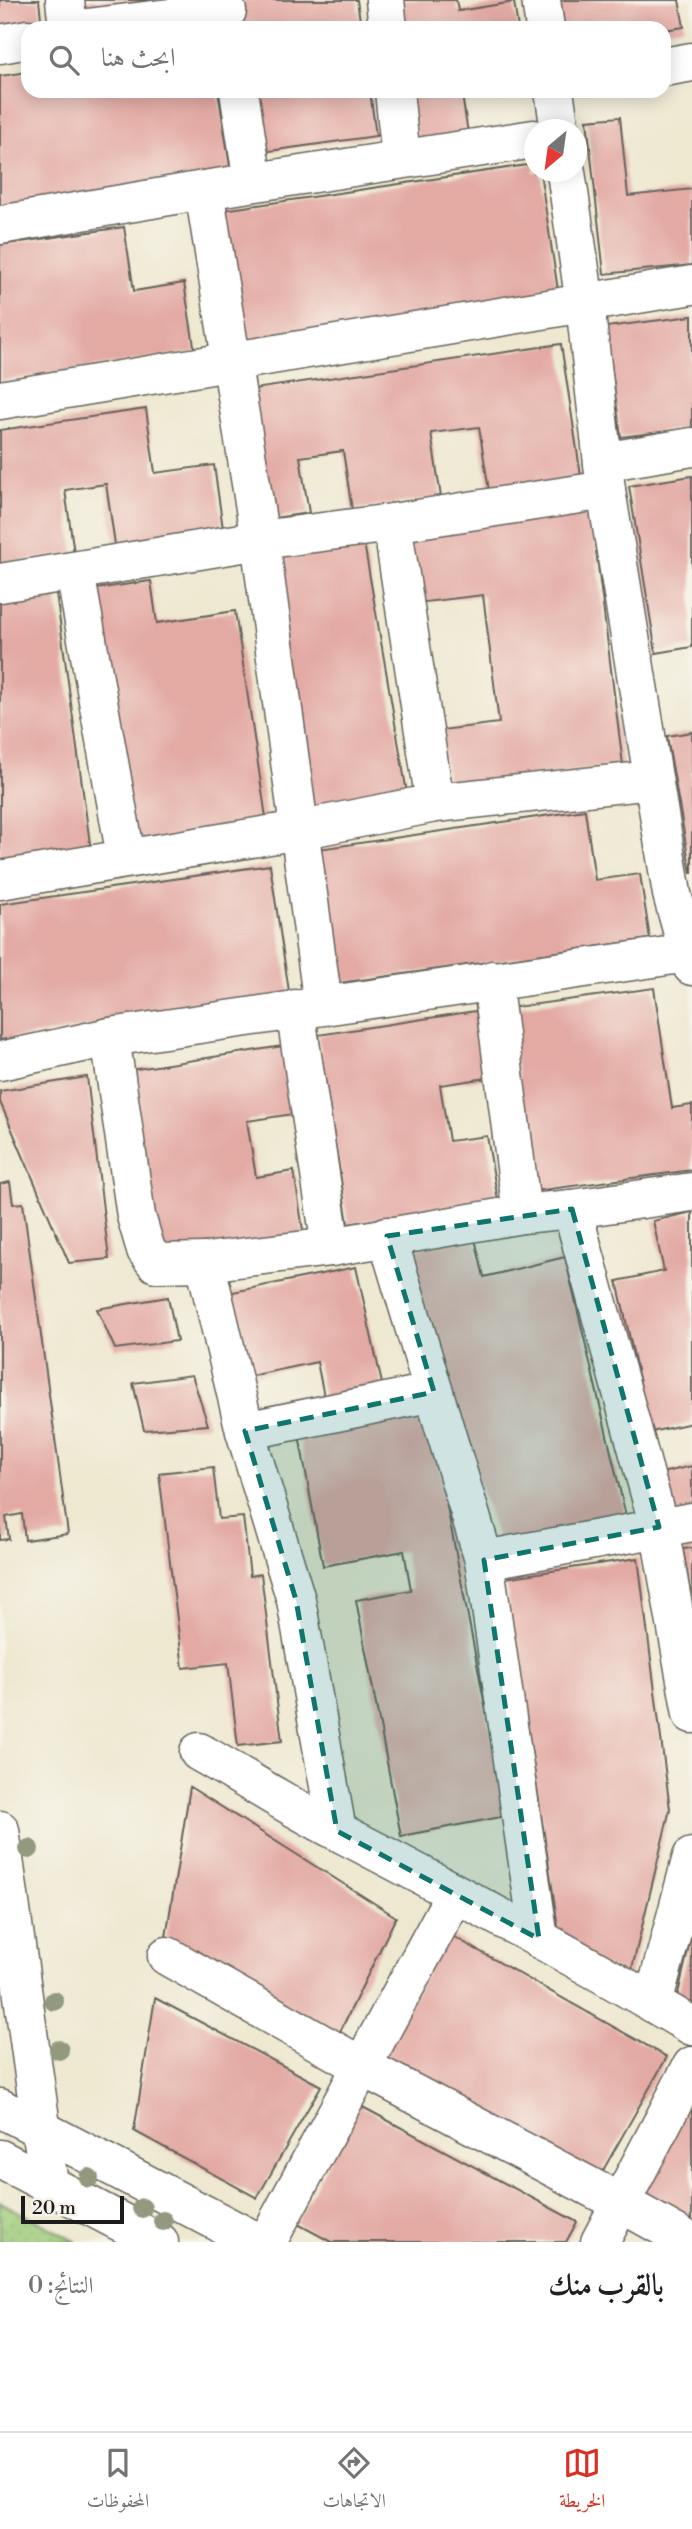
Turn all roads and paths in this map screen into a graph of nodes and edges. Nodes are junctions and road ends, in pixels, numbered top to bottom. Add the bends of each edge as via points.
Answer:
1 (65, 0) edge
2 (385, 0) edge
3 (541, 0) edge
4 (228, 13) edge
5 (67, 21) edge
6 (153, 21) edge
7 (387, 21) edge
8 (544, 21) edge
9 (21, 40) edge
10 (0, 44) edge
11 (692, 62) edge
12 (671, 65) edge
13 (240, 98) edge
14 (395, 98) edge
15 (556, 98) edge
16 (559, 119) edge
17 (524, 140) edge
18 (401, 158) junction
19 (253, 182) junction
20 (568, 182) edge
21 (204, 190) junction
22 (0, 225) edge
23 (692, 285) edge
24 (586, 304) junction
25 (233, 362) junction
26 (0, 400) edge
27 (692, 447) edge
28 (604, 476) junction
29 (392, 523) junction
30 (260, 540) junction
31 (75, 572) junction
32 (0, 583) edge
33 (652, 780) junction
34 (435, 803) junction
35 (299, 830) junction
36 (126, 857) junction
37 (0, 880) edge
38 (682, 892) edge
39 (690, 959) edge
40 (492, 980) junction
41 (309, 1007) junction
42 (110, 1037) junction
43 (0, 1061) edge
44 (692, 1192) edge
45 (572, 1209) junction
46 (522, 1214) junction
47 (387, 1236) junction
48 (331, 1247) junction
49 (205, 1262) junction
50 (434, 1392) junction
51 (245, 1431) junction
52 (676, 1525) edge
53 (484, 1560) junction
54 (692, 1714) edge
55 (199, 1752) dead end
56 (0, 1830) edge
57 (337, 1831) junction
58 (692, 1857) edge
59 (455, 1894) junction
60 (539, 1939) junction
61 (167, 1956) dead end
62 (653, 2003) junction
63 (692, 2026) edge
64 (361, 2066) junction
65 (692, 2066) edge
66 (0, 2108) edge
67 (43, 2129) junction
68 (0, 2159) edge
69 (49, 2183) junction
70 (619, 2202) junction
71 (159, 2242) edge
72 (257, 2242) edge
73 (267, 2242) edge
74 (600, 2242) edge
75 (691, 2242) edge

1 - 5 street
2 - 7 street
3 - 8 street
4 - 6 street
9 - 10 street
11 - 12 street
13 - 19 street
14 - 18 street
15 - 16 street
17 - 18 street
18 - 19 street
19 - 21 street
20 - 24 street
21 - 22 street
21 - 25 street
23 - 24 street
24 - 25 street
24 - 28 street
25 - 26 street
25 - 30 street
27 - 28 street
28 - 29 street
28 - 33 street
29 - 30 street
29 - 34 street
30 - 31 street
30 - 35 street
31 - 32 street
31 - 36 street
33 - 34 street
33 - 38 street
34 - 35 street
35 - 36 street
35 - 41 street
36 - 37 street
38 - 39 street
39 - 40 street
40 - 41 street
40 - 46 street
41 - 42 street
41 - 48 street
42 - 43 street
42 - 49 street via 136,1216 146,1250 156,1263
44 - 45 street
45 - 46 street
45 - 52 street
46 - 47 street
47 - 48 street
47 - 50 street
48 - 49 street
49 - 51 street
50 - 51 street
50 - 53 street
51 - 57 street via 296,1600
52 - 53 street
52 - 54 street
53 - 60 street
55 - 57 street
56 - 67 street
57 - 59 street
58 - 62 street
59 - 60 street
59 - 64 street
60 - 62 street
61 - 64 street
62 - 63 street
64 - 70 street
64 - 73 street
65 - 70 street
66 - 67 street
67 - 69 street
67 - 72 street
68 - 69 street
69 - 71 street
70 - 74 street
70 - 75 street

